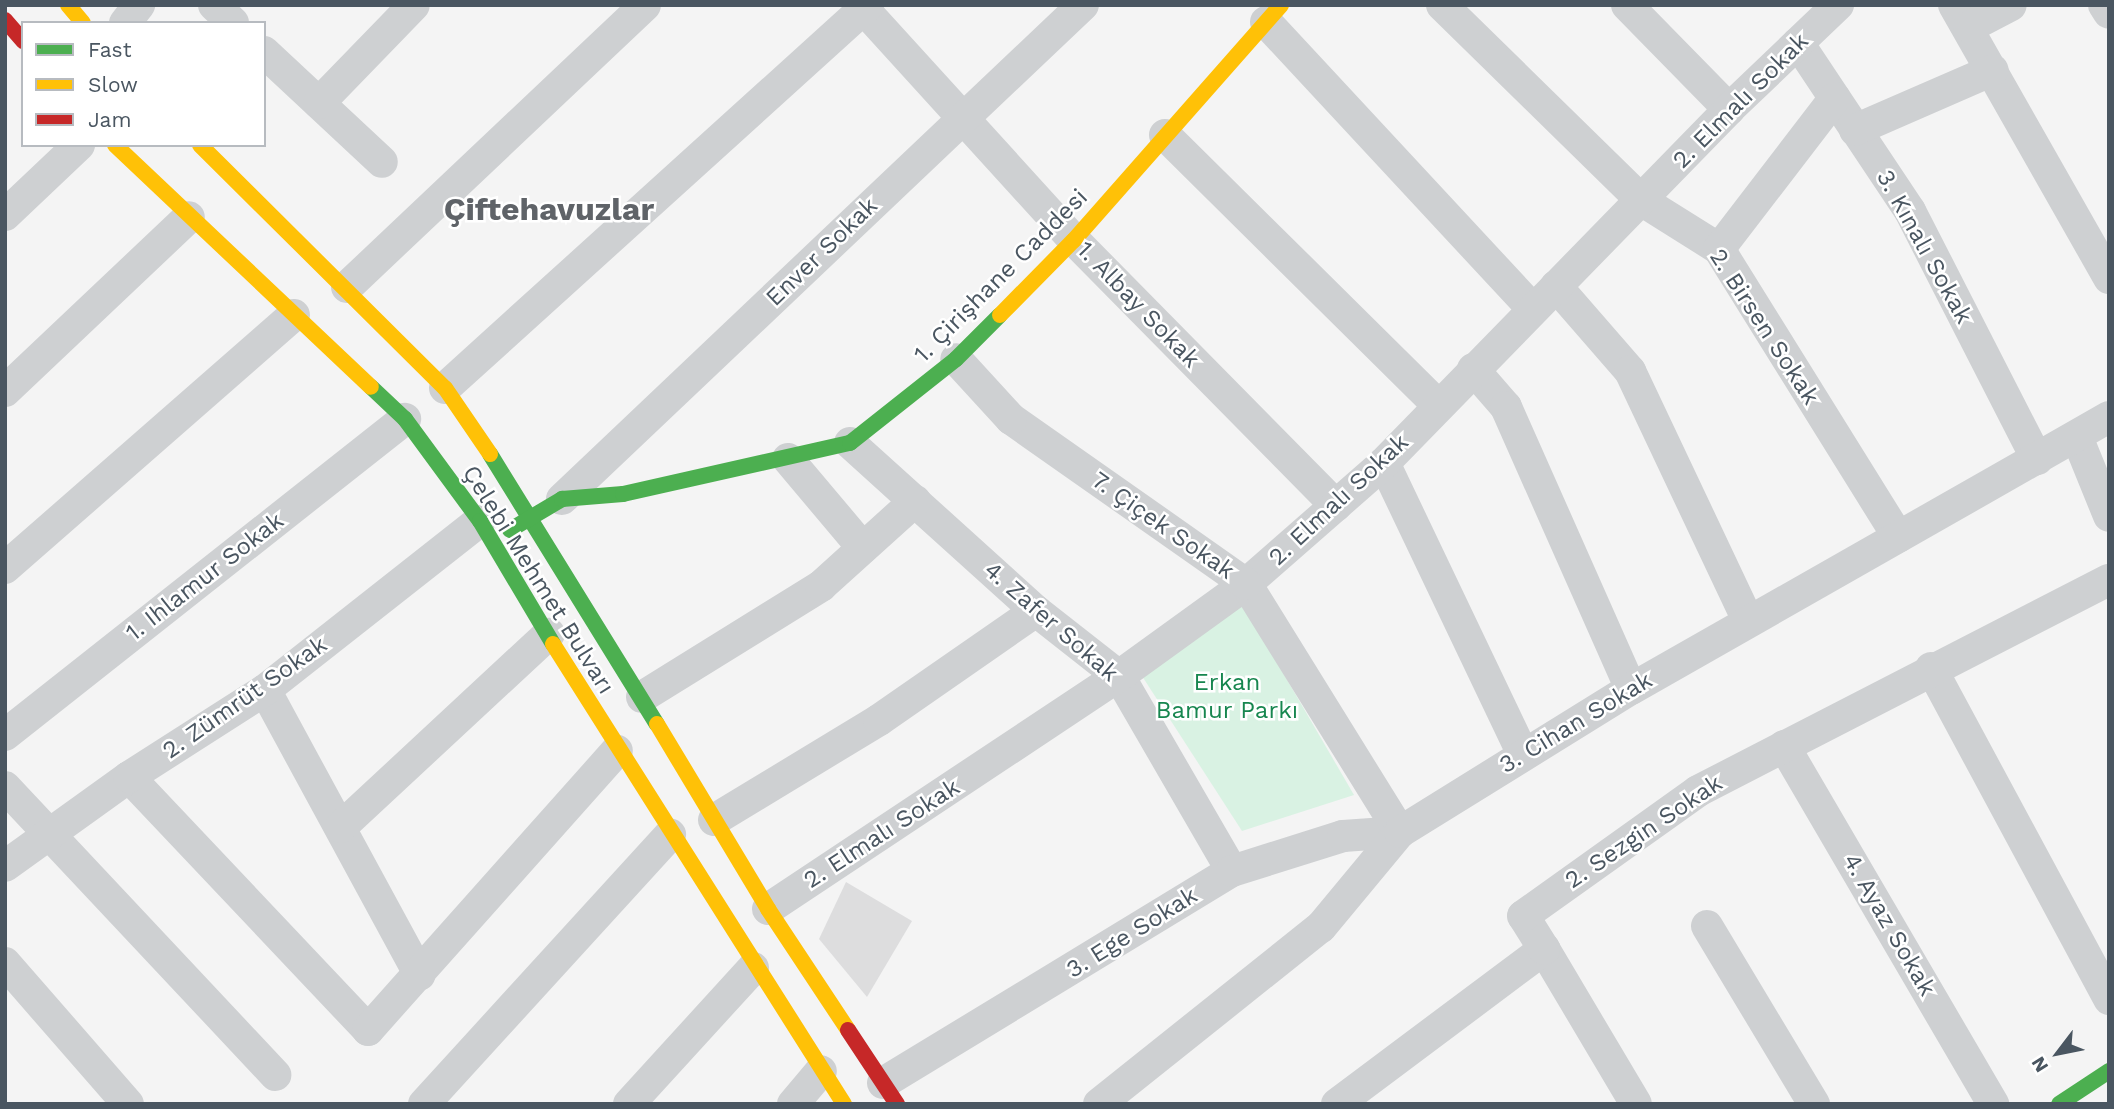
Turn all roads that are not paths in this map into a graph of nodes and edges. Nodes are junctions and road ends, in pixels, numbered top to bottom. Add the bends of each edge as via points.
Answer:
1 (68, 5) edge
2 (139, 5) edge
3 (214, 5) edge
4 (414, 5) edge
5 (645, 5) edge
6 (1083, 5) edge
7 (1443, 5) edge
8 (1627, 5) edge
9 (2011, 5) edge
10 (2104, 5) edge
11 (864, 6) edge
12 (1822, 11) edge
13 (1274, 13) edge
14 (2109, 13) edge
15 (1961, 16) edge
16 (81, 21) edge
17 (127, 21) edge
18 (231, 21) edge
19 (1798, 43) junction
20 (266, 54) edge
21 (1993, 70) junction
22 (1835, 98) junction
23 (319, 103) junction
24 (1729, 109) junction
25 (964, 117) junction
26 (1855, 130) junction
27 (1165, 135) junction
28 (77, 147) edge
29 (117, 147) edge
30 (202, 147) edge
31 (382, 162) dead end
32 (1641, 200) junction
33 (5, 215) edge
34 (189, 217) junction
35 (1074, 240) junction
36 (1719, 249) junction
37 (2109, 278) edge
38 (347, 286) junction
39 (1556, 286) junction
40 (1533, 309) junction
41 (294, 315) junction
42 (956, 359) junction
43 (1474, 369) junction
44 (445, 388) junction
45 (5, 391) edge
46 (1438, 405) junction
47 (2109, 417) edge
48 (405, 419) junction
49 (2077, 437) junction
50 (850, 443) junction
51 (788, 458) junction
52 (2037, 459) junction
53 (1384, 463) junction
54 (562, 499) junction
55 (915, 501) junction
56 (1336, 506) junction
57 (532, 516) junction
58 (2109, 516) edge
59 (486, 531) junction
60 (1898, 537) junction
61 (863, 548) junction
62 (5, 568) edge
63 (2109, 580) edge
64 (1246, 584) junction
65 (1036, 611) junction
66 (1748, 621) junction
67 (549, 634) junction
68 (1931, 668) junction
69 (1119, 677) junction
70 (1631, 689) junction
71 (265, 690) junction
72 (642, 697) junction
73 (5, 735) edge
74 (1784, 746) junction
75 (617, 751) junction
76 (1523, 755) junction
77 (129, 777) junction
78 (5, 787) edge
79 (714, 820) junction
80 (341, 827) junction
81 (1400, 832) junction
82 (51, 834) junction
83 (670, 835) junction
84 (5, 866) edge
85 (1231, 871) junction
86 (768, 909) junction
87 (1707, 926) dead end
88 (1544, 949) junction
89 (5, 962) edge
90 (753, 968) junction
91 (420, 975) junction
92 (2109, 999) edge
93 (821, 1071) junction
94 (2109, 1071) edge
95 (275, 1075) dead end
96 (890, 1093) edge
97 (128, 1104) edge
98 (424, 1104) edge
99 (629, 1104) edge
100 (793, 1104) edge
101 (844, 1104) edge
102 (1099, 1104) edge
103 (1338, 1104) edge
104 (1636, 1104) edge
105 (1814, 1104) edge
106 (1993, 1104) edge
107 (2059, 1104) edge

1 - 16 main road
2 - 17 street
3 - 18 street
4 - 23 street
5 - 38 street
6 - 25 street, Enver Sokak
7 - 32 street, 2. Birsen Sokak
8 - 24 street
9 - 15 street
10 - 14 street
11 - 25 street, 1. Albay Sokak
11 - 44 street
12 - 19 street, 2. Elmalı Sokak
13 - 27 main road, 1. Çirişhane Caddesi
13 - 40 street
15 - 21 street
19 - 22 street, 3. Kınalı Sokak
19 - 24 street, 2. Elmalı Sokak
20 - 23 street
21 - 26 street
21 - 37 street
22 - 26 street, 3. Kınalı Sokak
22 - 36 street
23 - 31 street
24 - 32 street, 2. Elmalı Sokak
25 - 35 street, 1. Albay Sokak
25 - 54 street, Enver Sokak
26 - 52 street, 3. Kınalı Sokak via 1910,211
27 - 35 main road, 1. Çirişhane Caddesi
27 - 46 street
28 - 33 street
29 - 34 main road, Çelebi Mehmet Bulvarı
30 - 38 main road, Çelebi Mehmet Bulvarı
32 - 36 street, 2. Birsen Sokak
32 - 39 street, 2. Elmalı Sokak
34 - 41 main road, Çelebi Mehmet Bulvarı
34 - 45 street
35 - 42 main road, 1. Çirişhane Caddesi
35 - 56 street, 1. Albay Sokak
36 - 60 street, 2. Birsen Sokak
38 - 44 main road, Çelebi Mehmet Bulvarı
39 - 40 street, 2. Elmalı Sokak
39 - 66 street via 1630,371
40 - 43 street, 2. Elmalı Sokak
41 - 48 main road, Çelebi Mehmet Bulvarı
41 - 62 street
42 - 50 main road, 1. Çirişhane Caddesi
42 - 64 street, 7. Çiçek Sokak via 1011,419
43 - 46 street, 2. Elmalı Sokak
43 - 70 street via 1506,407
44 - 57 main road, Çelebi Mehmet Bulvarı
46 - 53 street, 2. Elmalı Sokak
47 - 49 street, 3. Cihan Sokak
48 - 59 main road, Çelebi Mehmet Bulvarı
48 - 73 street, 1. Ihlamur Sokak
49 - 52 street, 3. Cihan Sokak
49 - 58 street
50 - 51 main road, 1. Çirişhane Caddesi
50 - 55 street, 4. Zafer Sokak
51 - 54 main road, 1. Çirişhane Caddesi via 622,494
51 - 61 street
52 - 60 street, 3. Cihan Sokak
53 - 56 street, 2. Elmalı Sokak
53 - 76 street
54 - 57 main road, 1. Çirişhane Caddesi
55 - 61 street
55 - 65 street, 4. Zafer Sokak
56 - 64 street, 2. Elmalı Sokak
57 - 59 main road, 1. Çirişhane Caddesi
57 - 72 main road, Çelebi Mehmet Bulvarı
59 - 67 main road, Çelebi Mehmet Bulvarı
59 - 71 street, 2. Zümrüt Sokak
60 - 66 street, 3. Cihan Sokak
61 - 72 street via 821,586
63 - 68 street, 2. Sezgin Sokak
64 - 69 street, 2. Elmalı Sokak
64 - 81 street, 7. Çiçek Sokak
65 - 69 street, 4. Zafer Sokak
65 - 79 street via 879,720
66 - 70 street, 3. Cihan Sokak
67 - 75 main road, Çelebi Mehmet Bulvarı
67 - 80 street
68 - 74 street, 2. Sezgin Sokak
68 - 92 street
69 - 85 street, 4. Zafer Sokak
69 - 86 street, 2. Elmalı Sokak
70 - 76 street, 3. Cihan Sokak
71 - 77 street, 2. Zümrüt Sokak
71 - 80 street
72 - 79 main road, Çelebi Mehmet Bulvarı
74 - 88 street, 2. Sezgin Sokak via 1698,791 1523,916
74 - 106 street, 4. Ayaz Sokak
75 - 83 main road, Çelebi Mehmet Bulvarı
75 - 91 street
76 - 81 street, 3. Cihan Sokak
77 - 82 street, 2. Zümrüt Sokak
77 - 91 street via 368,1030
78 - 82 street
79 - 86 main road, Çelebi Mehmet Bulvarı
80 - 91 street
81 - 85 street, 3. Ege Sokak via 1343,836
81 - 102 street, 3. Cihan Sokak via 1321,927
82 - 84 street, 2. Zümrüt Sokak
82 - 95 street
83 - 90 main road, Çelebi Mehmet Bulvarı
83 - 98 street
85 - 96 street, 3. Ege Sokak
86 - 96 main road, Çelebi Mehmet Bulvarı
87 - 105 street
88 - 103 street
88 - 104 street
89 - 97 street
90 - 93 main road, Çelebi Mehmet Bulvarı
90 - 99 street
93 - 100 street
93 - 101 main road, Çelebi Mehmet Bulvarı
94 - 107 main road

